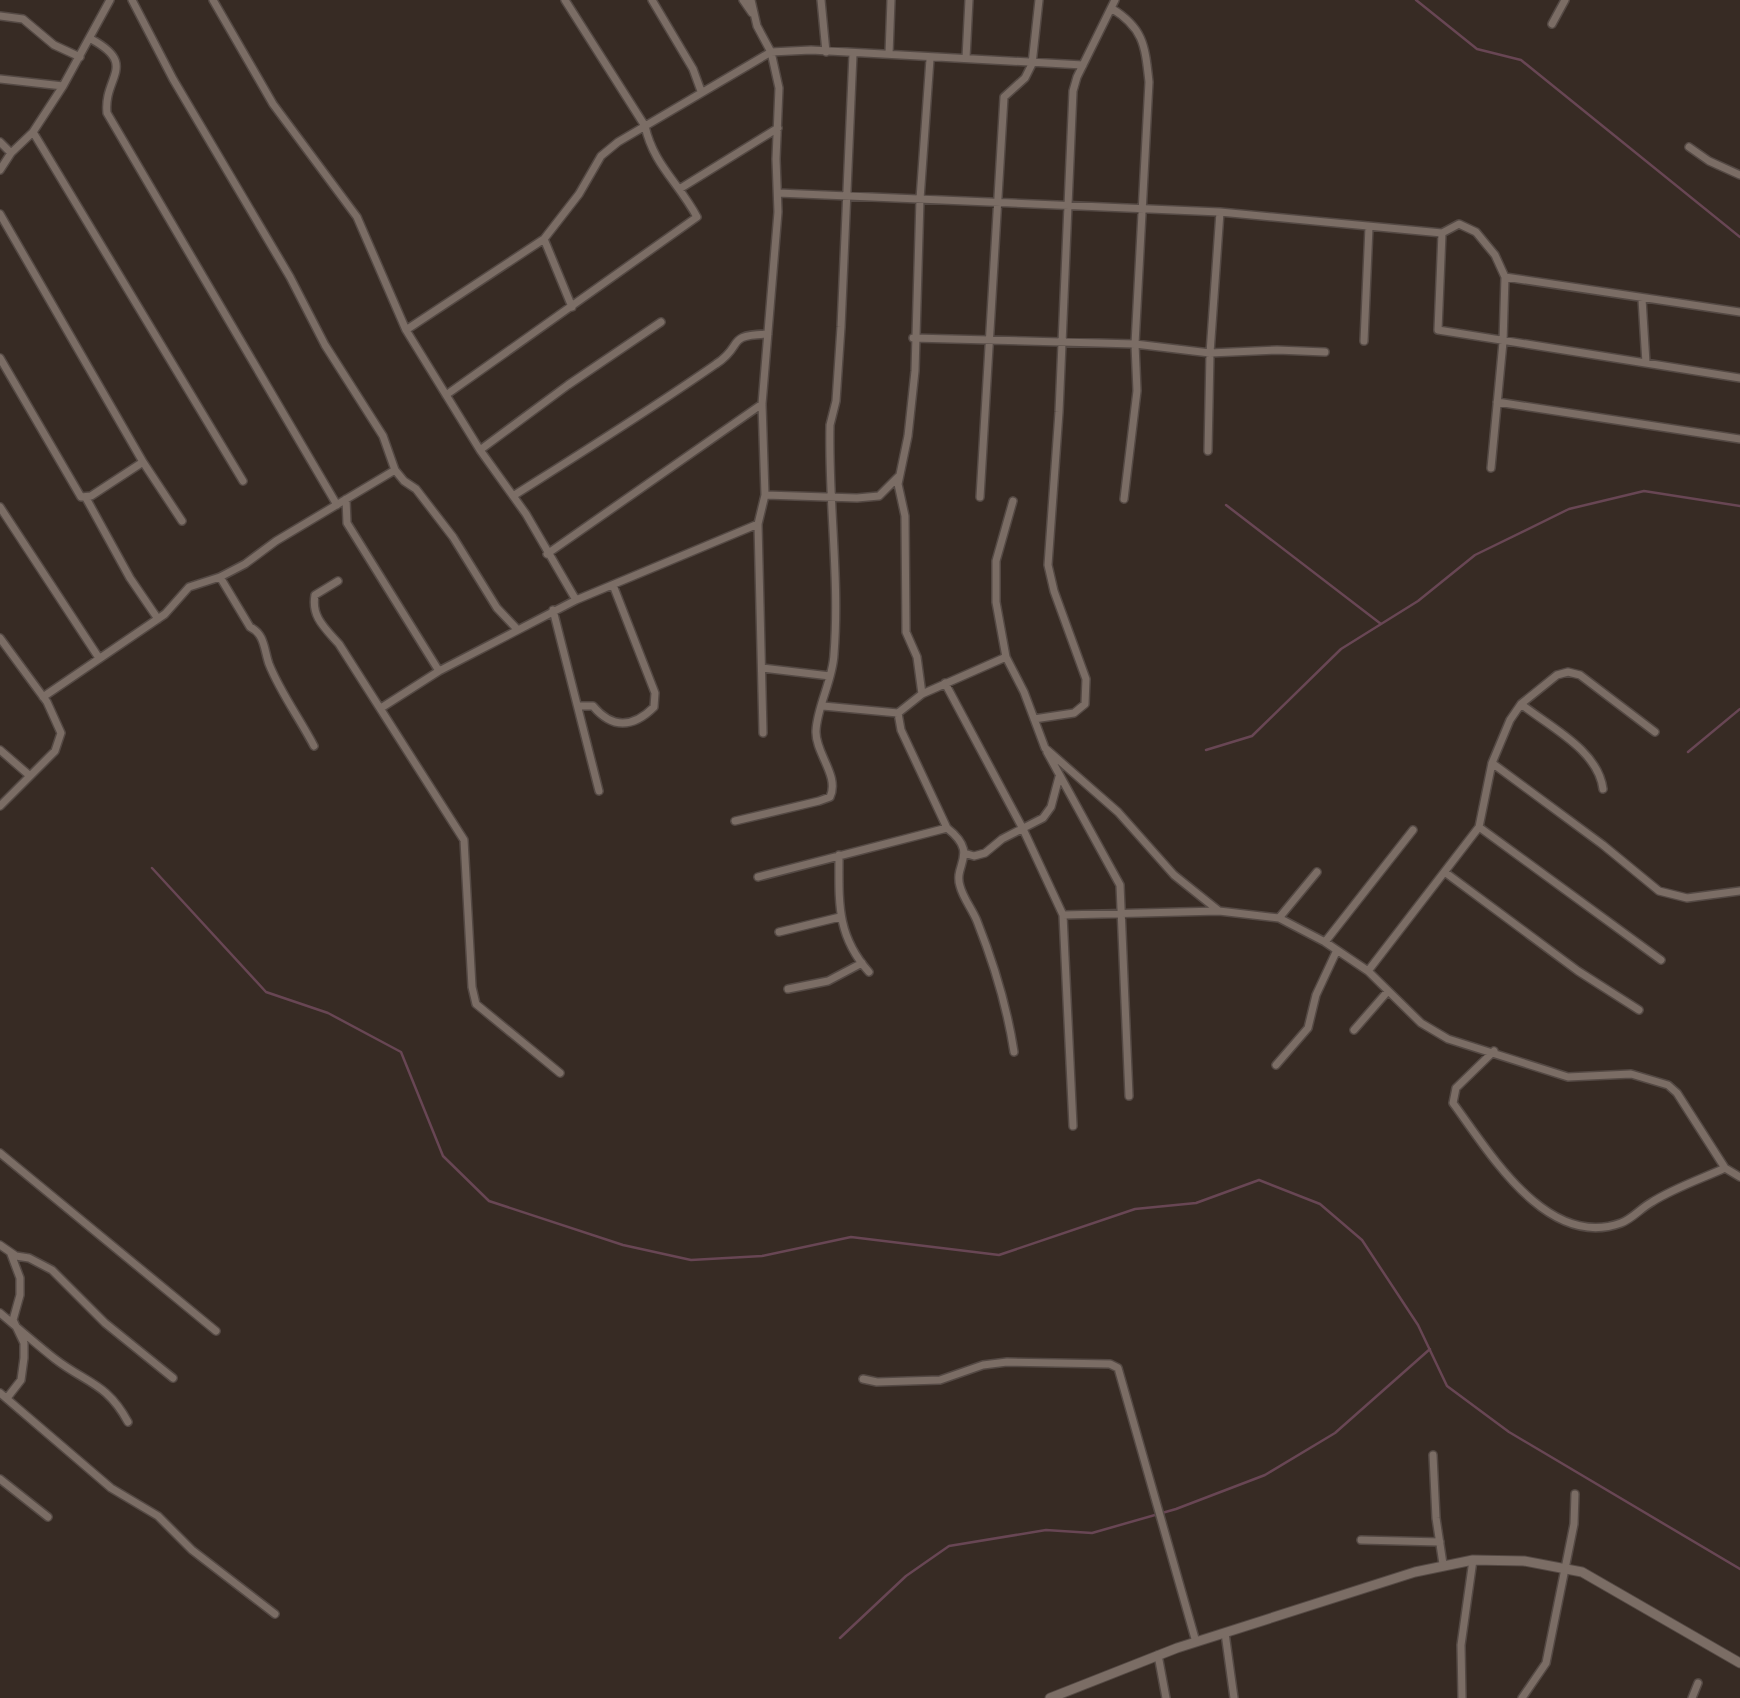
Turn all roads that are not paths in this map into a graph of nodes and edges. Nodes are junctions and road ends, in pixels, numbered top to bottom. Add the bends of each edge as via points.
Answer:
1 (110, 0) edge
2 (132, 0) edge
3 (214, 0) edge
4 (565, 0) edge
5 (653, 0) edge
6 (743, 0) edge
7 (751, 0) edge
8 (821, 0) edge
9 (891, 0) edge
10 (969, 0) edge
11 (1039, 0) edge
12 (1115, 0) edge
13 (1565, 0) edge
14 (1111, 8) junction
15 (752, 13) junction
16 (0, 16) edge
17 (1552, 24) dead end
18 (91, 40) junction
19 (771, 52) junction
20 (826, 52) junction
21 (853, 54) junction
22 (889, 54) junction
23 (79, 57) junction
24 (966, 58) junction
25 (930, 59) junction
26 (1032, 64) junction
27 (1083, 65) junction
28 (0, 79) edge
29 (63, 86) junction
30 (701, 91) junction
31 (645, 126) junction
32 (778, 128) junction
33 (33, 132) junction
34 (0, 142) edge
35 (1689, 147) dead end
36 (11, 153) junction
37 (0, 170) edge
38 (1740, 175) edge
39 (681, 188) junction
40 (778, 193) junction
41 (845, 194) junction
42 (920, 199) junction
43 (995, 202) junction
44 (1069, 206) junction
45 (1143, 209) junction
46 (1220, 212) junction
47 (0, 214) edge
48 (1369, 227) junction
49 (1442, 233) junction
50 (544, 239) junction
51 (1505, 277) junction
52 (1642, 299) junction
53 (572, 307) junction
54 (1740, 312) edge
55 (661, 322) dead end
56 (406, 330) junction
57 (768, 334) junction
58 (913, 338) junction
59 (1364, 341) dead end
60 (987, 342) junction
61 (1503, 342) junction
62 (1062, 344) junction
63 (1135, 344) junction
64 (1325, 352) dead end
65 (1210, 353) junction
66 (0, 358) edge
67 (1646, 363) junction
68 (1740, 378) edge
69 (446, 395) junction
70 (1497, 402) junction
71 (762, 404) junction
72 (1740, 439) edge
73 (480, 450) junction
74 (1208, 451) dead end
75 (143, 462) junction
76 (1491, 468) dead end
77 (395, 470) junction
78 (899, 477) junction
79 (243, 481) dead end
80 (765, 495) junction
81 (513, 496) junction
82 (832, 496) junction
83 (980, 497) dead end
84 (86, 498) junction
85 (346, 499) junction
86 (1124, 499) dead end
87 (1013, 501) dead end
88 (337, 505) junction
89 (0, 507) edge
90 (182, 521) dead end
91 (758, 524) junction
92 (547, 554) junction
93 (220, 577) junction
94 (338, 581) dead end
95 (567, 585) junction
96 (613, 585) junction
97 (576, 600) junction
98 (564, 605) junction
99 (553, 610) junction
100 (158, 619) junction
101 (516, 628) junction
102 (0, 638) edge
103 (1006, 657) junction
104 (99, 658) junction
105 (762, 668) junction
106 (439, 671) junction
107 (830, 676) junction
108 (945, 683) junction
109 (922, 694) junction
110 (43, 697) junction
111 (1521, 704) junction
112 (578, 706) junction
113 (823, 706) junction
114 (381, 708) junction
115 (898, 713) junction
116 (1034, 719) junction
117 (1655, 732) dead end
118 (763, 733) dead end
119 (314, 746) dead end
120 (1045, 748) junction
121 (0, 750) edge
122 (1492, 763) junction
123 (29, 775) junction
124 (1059, 776) junction
125 (1602, 789) dead end
126 (599, 791) dead end
127 (0, 806) edge
128 (735, 821) dead end
129 (1479, 827) junction
130 (947, 828) junction
131 (1023, 829) junction
132 (1413, 830) dead end
133 (964, 853) junction
134 (839, 855) junction
135 (1317, 872) dead end
136 (1446, 873) junction
137 (758, 877) dead end
138 (1740, 891) edge
139 (1219, 911) junction
140 (1122, 914) junction
141 (1063, 915) junction
142 (840, 917) junction
143 (1279, 918) junction
144 (779, 932) dead end
145 (1325, 942) junction
146 (1336, 950) junction
147 (1661, 960) dead end
148 (862, 963) junction
149 (1368, 971) junction
150 (869, 972) dead end
151 (788, 989) dead end
152 (1388, 991) junction
153 (1639, 1010) dead end
154 (1354, 1030) dead end
155 (1494, 1051) junction
156 (1014, 1052) dead end
157 (1276, 1065) dead end
158 (560, 1073) dead end
159 (1129, 1096) dead end
160 (1073, 1126) dead end
161 (0, 1153) edge
162 (1725, 1168) junction
163 (1740, 1177) edge
164 (0, 1245) edge
165 (10, 1254) junction
166 (0, 1313) edge
167 (18, 1328) junction
168 (216, 1331) dead end
169 (173, 1378) dead end
170 (863, 1379) dead end
171 (3, 1395) edge
172 (128, 1423) dead end
173 (1433, 1455) dead end
174 (0, 1479) edge
175 (1574, 1494) dead end
176 (48, 1517) dead end
177 (1361, 1539) dead end
178 (1440, 1542) junction
179 (1473, 1560) junction
180 (1443, 1564) junction
181 (1565, 1568) junction
182 (275, 1614) dead end
183 (1225, 1633) junction
184 (1196, 1643) junction
185 (1158, 1656) junction
186 (1740, 1662) edge
187 (1698, 1682) dead end
188 (1050, 1698) edge
189 (1166, 1698) edge
190 (1234, 1698) edge
191 (1462, 1698) edge
192 (1522, 1698) edge
193 (1692, 1698) edge

1 - 18 street
2 - 77 street via 325,345 383,436
3 - 56 street via 273,104 357,217
4 - 31 street
5 - 30 street
6 - 15 street
7 - 15 street
8 - 20 street
9 - 22 street
10 - 24 street
11 - 26 street
12 - 14 street
13 - 17 street
14 - 27 street
14 - 45 street via 1137,28 1146,54 1149,82
15 - 19 street
16 - 23 street via 23,19 54,45
18 - 23 street
18 - 88 street via 108,48 117,61 107,113
19 - 20 street
19 - 30 street
19 - 32 street via 779,88
20 - 21 street
21 - 22 street
21 - 41 street
22 - 25 street
23 - 29 street
24 - 25 street
24 - 26 street
25 - 42 street
26 - 27 street
26 - 43 street via 1025,78 1004,97
27 - 44 street via 1073,92
28 - 29 street
29 - 33 street
30 - 31 street
31 - 39 street via 650,150
31 - 50 street via 601,156
32 - 39 street
32 - 40 street
33 - 36 street
33 - 79 street
34 - 36 street
35 - 38 street
36 - 37 street
39 - 53 street via 697,217
40 - 41 street
40 - 57 street
41 - 42 street
41 - 82 street via 841,327 830,425
42 - 43 street
42 - 58 street
43 - 44 street
43 - 60 street
44 - 45 street
44 - 62 street
45 - 46 street
45 - 63 street
46 - 48 street
46 - 65 street
47 - 75 street
48 - 49 street
48 - 59 street
49 - 51 street via 1459,224 1476,232 1495,255
49 - 61 street via 1437,330
50 - 53 street
50 - 56 street
51 - 52 street
51 - 61 street
52 - 54 street
52 - 67 street
53 - 69 street
55 - 73 street
56 - 69 street
57 - 71 street
57 - 81 street via 746,334 738,339 725,359
58 - 60 street
58 - 78 street via 915,371
60 - 62 street
60 - 83 street
61 - 67 street
61 - 70 street
62 - 63 street
62 - 116 street via 1048,565 1086,679 1085,704 1074,713
63 - 65 street
63 - 86 street via 1137,391
64 - 65 street
65 - 74 street
66 - 84 street via 78,493
67 - 68 street
69 - 73 street
70 - 72 street
70 - 76 street
71 - 80 street
71 - 92 street
73 - 81 street
75 - 84 street
75 - 90 street
77 - 85 street
77 - 101 street via 453,537 497,608
78 - 82 street via 879,496
78 - 109 street via 905,516 906,632
80 - 82 street
80 - 91 street
81 - 92 street
82 - 107 street via 834,655
84 - 100 street
85 - 88 street
85 - 106 street via 347,523
87 - 103 street via 994,583
88 - 93 street
89 - 104 street
91 - 96 street
91 - 105 street
92 - 95 street
93 - 100 street via 189,587
93 - 119 street via 264,642 269,663
94 - 114 street via 315,594 315,613
95 - 97 street
95 - 98 street
96 - 97 street
96 - 112 street via 654,693 654,707 624,726 609,721 593,706
97 - 98 street
98 - 99 street
99 - 101 street
99 - 112 street
100 - 104 street
101 - 106 street
102 - 110 street
103 - 108 street
103 - 116 street
104 - 110 street
105 - 107 street
105 - 118 street
106 - 114 street
107 - 113 street
108 - 109 street
108 - 131 street
109 - 115 street
110 - 123 street via 61,733 60,743
111 - 117 street via 1557,675 1568,672 1580,675
111 - 122 street
111 - 125 street via 1588,756 1601,774
112 - 126 street
113 - 115 street
113 - 128 street via 817,737 833,790 830,797
114 - 158 street via 464,840 476,1004
115 - 130 street via 901,730
116 - 120 street
120 - 124 street
120 - 139 street via 1118,812 1174,874
121 - 123 street
122 - 129 street
122 - 138 street via 1658,891 1687,898
123 - 127 street
124 - 131 street via 1048,813
124 - 140 street via 1117,876
129 - 136 street
129 - 147 street
130 - 133 street via 959,838
130 - 134 street
131 - 133 street via 978,856
131 - 141 street
132 - 145 street
133 - 156 street via 959,885 1005,998
134 - 137 street
134 - 142 street
135 - 143 street
136 - 149 street
136 - 153 street via 1578,971
139 - 140 street
139 - 143 street
140 - 141 street
140 - 159 street
141 - 160 street
142 - 144 street
142 - 148 street via 847,942
143 - 145 street
145 - 146 street
146 - 149 street
146 - 157 street via 1315,995 1308,1028
148 - 150 street
148 - 151 street via 828,981
149 - 152 street
152 - 154 street
152 - 155 street via 1438,1035
155 - 162 street via 1568,1077 1632,1074 1668,1085
155 - 162 street via 1455,1088 1454,1103 1520,1189 1560,1220 1589,1227 1622,1222 1653,1201
161 - 168 street
162 - 163 street
164 - 165 street
165 - 167 street via 20,1278 13,1316
165 - 169 street via 52,1270 105,1323
166 - 167 street
167 - 171 street via 24,1343 22,1372 20,1380
167 - 172 street via 62,1364 87,1377 120,1408
170 - 184 street via 940,1380 1007,1362 1110,1364 1118,1368
171 - 182 street via 111,1488 158,1516 192,1550
173 - 178 street
174 - 176 street
175 - 181 street via 1574,1524
177 - 178 street
178 - 180 street
179 - 180 street
179 - 181 street
179 - 191 street via 1461,1645
180 - 183 street
181 - 186 street via 1582,1572
181 - 192 street via 1546,1662
183 - 184 street
183 - 190 street
184 - 185 street
185 - 188 street
185 - 189 street
187 - 193 street

